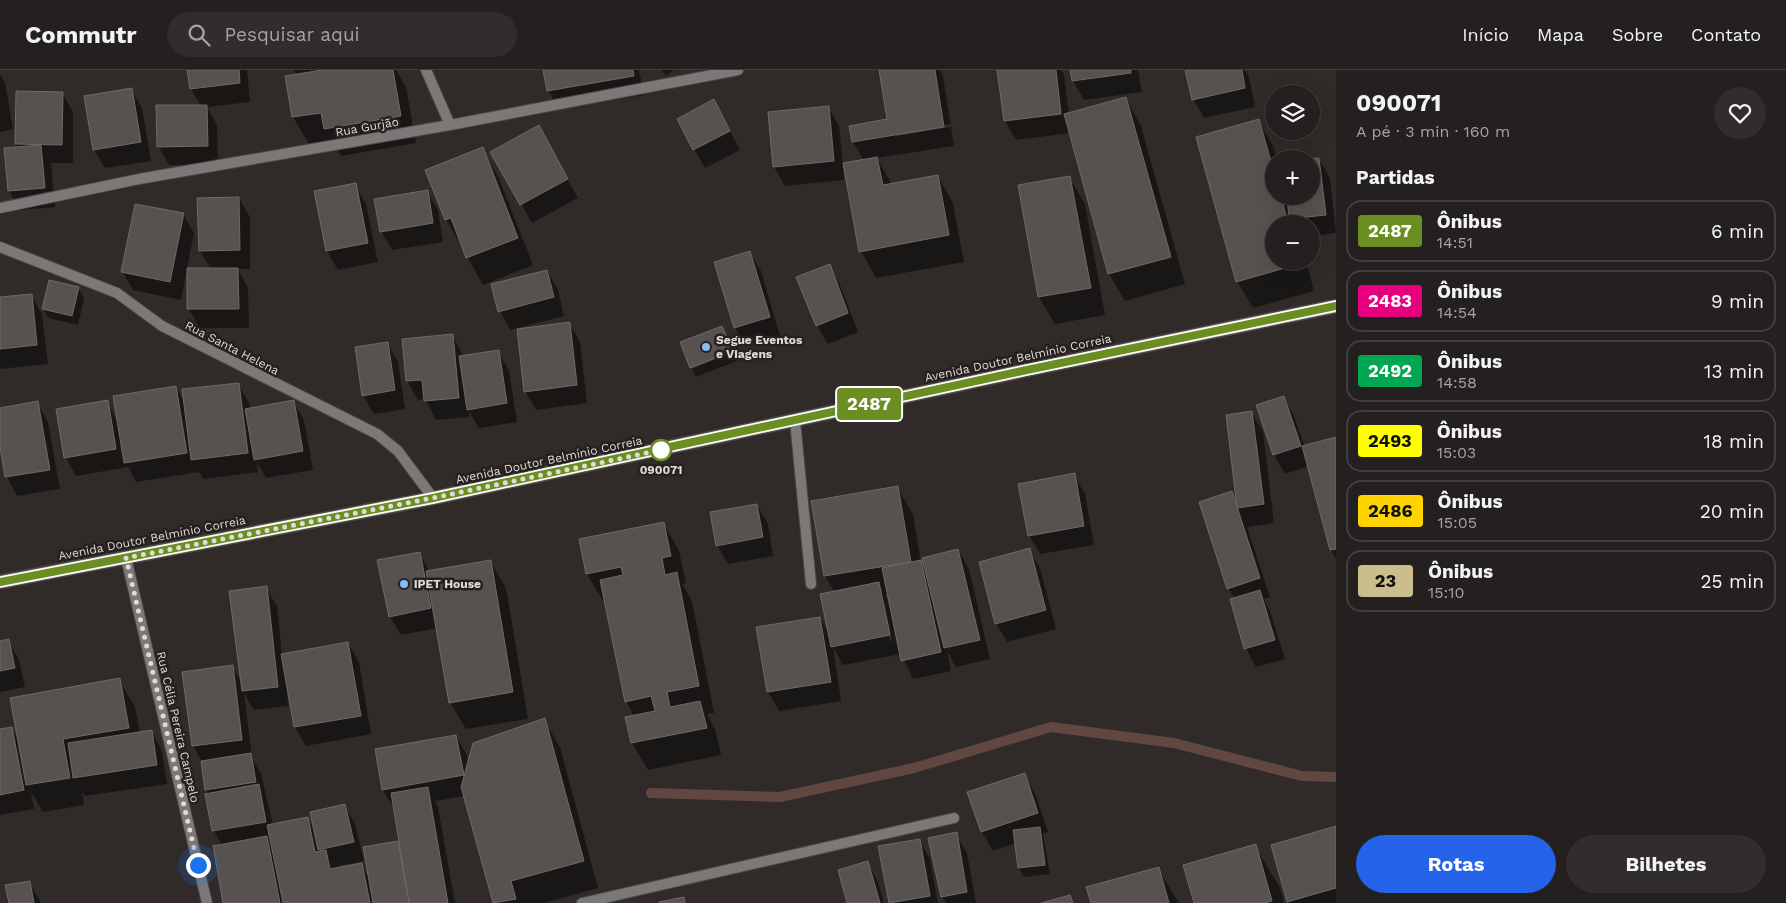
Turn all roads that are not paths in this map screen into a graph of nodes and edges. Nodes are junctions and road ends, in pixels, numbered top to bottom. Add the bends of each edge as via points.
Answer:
1 (426, 70) edge
2 (738, 70) edge
3 (450, 126) junction
4 (0, 208) edge
5 (0, 247) edge
6 (1336, 306) edge
7 (795, 421) junction
8 (433, 498) junction
9 (126, 558) junction
10 (0, 582) edge
11 (811, 584) dead end
12 (954, 818) dead end
13 (207, 903) edge
14 (582, 903) edge

1 - 3 street
2 - 3 street, Rua Gurjão
3 - 4 street, Rua Gurjão via 139,179
5 - 8 street, Rua Santa Helena via 117,293 162,326 377,434 398,451
6 - 7 main road, Avenida Doutor Belmínio Correia
7 - 8 main road, Avenida Doutor Belmínio Correia
7 - 11 street
8 - 9 main road, Avenida Doutor Belmínio Correia
9 - 10 main road, Avenida Doutor Belmínio Correia
9 - 13 street, Rua Célia Pereira Campelo
12 - 14 street

